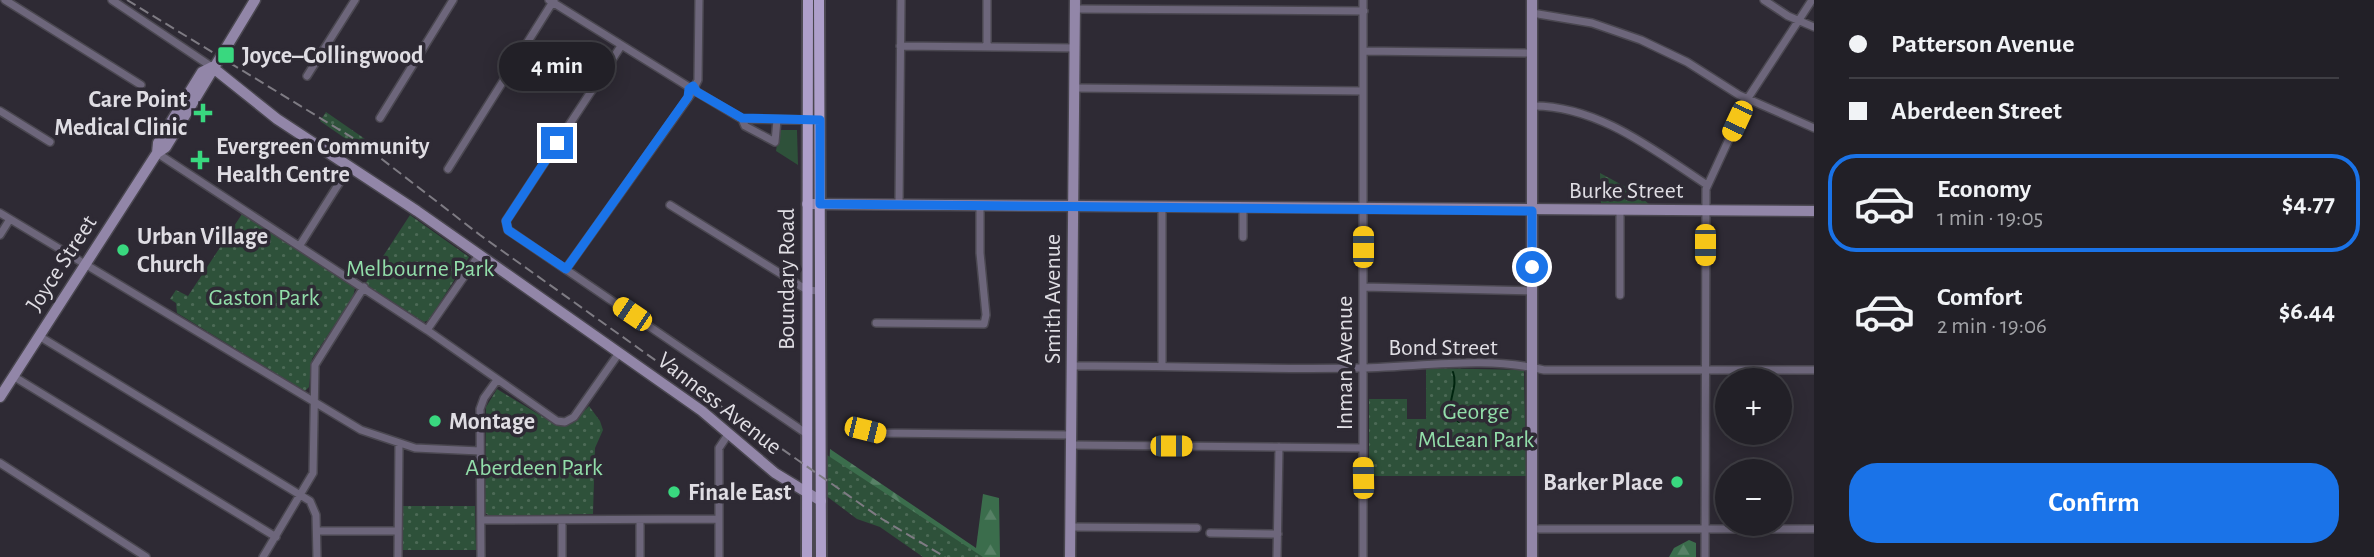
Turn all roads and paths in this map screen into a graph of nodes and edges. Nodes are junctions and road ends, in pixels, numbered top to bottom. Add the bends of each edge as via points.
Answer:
1 (5, 0) edge
2 (112, 0) edge
3 (255, 0) edge
4 (355, 0) edge
5 (453, 0) edge
6 (699, 0) edge
7 (808, 0) edge
8 (819, 0) edge
9 (901, 0) edge
10 (987, 0) edge
11 (1363, 0) edge
12 (1532, 0) edge
13 (1764, 0) edge
14 (1812, 0) edge
15 (551, 1) edge
16 (1075, 4) edge
17 (1364, 11) junction
18 (1532, 13) junction
19 (1797, 20) junction
20 (1814, 27) edge
21 (621, 46) junction
22 (900, 46) junction
23 (987, 47) junction
24 (1075, 48) junction
25 (1364, 51) junction
26 (1532, 53) junction
27 (212, 67) junction
28 (307, 76) dead end
29 (141, 85) dead end
30 (1074, 88) junction
31 (693, 90) junction
32 (1363, 90) junction
33 (1748, 98) junction
34 (1532, 106) junction
35 (0, 111) edge
36 (380, 118) dead end
37 (742, 118) junction
38 (776, 120) junction
39 (807, 120) junction
40 (820, 120) junction
41 (1814, 128) edge
42 (50, 142) dead end
43 (157, 153) junction
44 (350, 166) junction
45 (448, 169) dead end
46 (1707, 185) junction
47 (807, 204) junction
48 (820, 204) junction
49 (670, 205) dead end
50 (899, 205) junction
51 (980, 206) junction
52 (1073, 207) junction
53 (1162, 208) junction
54 (1243, 209) junction
55 (1363, 209) junction
56 (1532, 211) junction
57 (1620, 211) junction
58 (1705, 211) junction
59 (1814, 211) edge
60 (0, 213) edge
61 (10, 219) junction
62 (0, 235) edge
63 (1242, 237) dead end
64 (300, 245) junction
65 (479, 255) junction
66 (85, 265) junction
67 (566, 269) junction
68 (364, 287) junction
69 (1363, 287) junction
70 (807, 290) junction
71 (819, 290) junction
72 (1532, 291) junction
73 (1620, 295) dead end
74 (876, 323) dead end
75 (427, 330) junction
76 (39, 336) junction
77 (619, 353) junction
78 (1072, 366) junction
79 (1162, 366) junction
80 (1532, 367) junction
81 (1363, 368) junction
82 (1705, 370) junction
83 (1814, 370) edge
84 (13, 376) junction
85 (497, 380) junction
86 (0, 397) edge
87 (314, 404) junction
88 (865, 430) dead end
89 (729, 433) junction
90 (807, 435) junction
91 (1071, 440) junction
92 (398, 443) junction
93 (1279, 447) junction
94 (1363, 448) junction
95 (480, 451) junction
96 (0, 463) edge
97 (807, 492) junction
98 (302, 496) junction
99 (821, 501) junction
100 (719, 519) junction
101 (481, 520) junction
102 (562, 520) junction
103 (640, 520) junction
104 (1071, 527) junction
105 (1198, 528) dead end
106 (1532, 529) junction
107 (1705, 529) junction
108 (1814, 530) edge
109 (317, 531) junction
110 (398, 531) junction
111 (1210, 533) dead end
112 (1278, 534) junction
113 (276, 537) junction
114 (146, 557) edge
115 (263, 557) edge
116 (317, 557) edge
117 (398, 557) edge
118 (481, 557) edge
119 (562, 557) edge
120 (640, 557) edge
121 (719, 557) edge
122 (807, 557) edge
123 (821, 557) edge
124 (1070, 557) edge
125 (1277, 557) edge
126 (1363, 557) edge
127 (1532, 557) edge
128 (1705, 557) edge

1 - 29 street
2 - 27 street, Vanness Avenue
3 - 27 street, Joyce Street
4 - 28 street
5 - 36 street
6 - 31 street via 698,80
7 - 39 main road, Boundary Road
8 - 40 main road, Boundary Road
9 - 22 street
10 - 23 street
11 - 17 street, Inman Avenue
12 - 18 street
13 - 19 street
14 - 19 street
15 - 21 street
15 - 45 street
16 - 17 street
16 - 24 street, Smith Avenue
17 - 25 street, Inman Avenue
18 - 26 street
18 - 33 street via 1592,23 1641,40
19 - 20 street
19 - 33 street
21 - 31 street
21 - 67 street, Vanness Avenue via 506,221 508,230
22 - 23 street
22 - 50 street
23 - 24 street
24 - 30 street, Smith Avenue
25 - 26 street
25 - 32 street, Inman Avenue
26 - 34 street
27 - 43 street, Joyce Street via 202,72 158,143
27 - 44 street, Vanness Avenue via 277,119
30 - 32 street
30 - 52 street, Smith Avenue
31 - 37 street
31 - 67 street
32 - 55 street, Inman Avenue
33 - 41 street
33 - 46 street
34 - 46 street via 1579,115 1619,130 1661,152
34 - 56 street
35 - 42 street
37 - 38 street
37 - 38 street via 745,126 775,142
38 - 39 street
39 - 40 street
39 - 47 main road, Boundary Road
40 - 48 main road, Boundary Road
43 - 64 street
43 - 66 street, Joyce Street
44 - 64 street
44 - 65 street, Vanness Avenue
46 - 58 street
47 - 48 street, Burke Street
47 - 70 main road, Boundary Road
48 - 50 street, Burke Street
48 - 71 main road, Boundary Road
49 - 70 street
50 - 51 street, Burke Street
51 - 52 street, Burke Street
51 - 74 street via 984,324
52 - 53 street, Burke Street
52 - 78 street, Smith Avenue
53 - 54 street, Burke Street
53 - 79 street
54 - 55 street, Burke Street
54 - 63 street
55 - 56 street, Burke Street
55 - 69 street, Inman Avenue
56 - 57 street, Burke Street
56 - 72 street
57 - 58 street, Burke Street
57 - 73 street
58 - 59 street, Burke Street
58 - 82 street
60 - 61 street
61 - 62 street
61 - 66 street
64 - 68 street
65 - 75 street
65 - 77 street, Vanness Avenue
66 - 76 street, Joyce Street
66 - 87 street
67 - 90 street, Vanness Avenue
68 - 75 street
68 - 87 street via 318,356
69 - 72 street
69 - 81 street, Inman Avenue
70 - 71 street
70 - 90 main road, Boundary Road
71 - 99 main road, Boundary Road
72 - 80 street
75 - 85 street
76 - 84 street, Joyce Street
76 - 98 street
77 - 85 street via 579,411 565,422 554,420
77 - 89 street, Vanness Avenue
78 - 79 street, Bond Street
78 - 91 street, Smith Avenue
79 - 81 street, Bond Street
80 - 81 street, Bond Street
80 - 82 street, Bond Street
80 - 106 street
81 - 94 street, Inman Avenue
82 - 83 street, Bond Street
82 - 107 street
84 - 86 street, Joyce Street
84 - 113 street
85 - 95 street via 481,404
87 - 92 street
87 - 98 street via 314,466
88 - 91 street
89 - 97 street, Vanness Avenue via 775,473
89 - 100 street via 719,448
90 - 97 main road, Boundary Road
91 - 93 street
91 - 104 street, Smith Avenue
92 - 95 street
92 - 110 street
93 - 94 street
93 - 112 street
94 - 126 street, Inman Avenue
95 - 101 street
96 - 114 street
97 - 99 street, Vanness Avenue
97 - 122 main road, Boundary Road
98 - 109 street via 316,508
98 - 113 street
99 - 123 main road, Boundary Road
100 - 103 street
100 - 121 street
101 - 102 street
101 - 118 street
102 - 103 street
102 - 119 street
103 - 120 street
104 - 105 street
104 - 124 street, Smith Avenue
106 - 107 street
106 - 127 street
107 - 108 street
107 - 128 street
109 - 110 street
109 - 116 street
110 - 117 street
111 - 112 street
112 - 125 street
113 - 115 street

